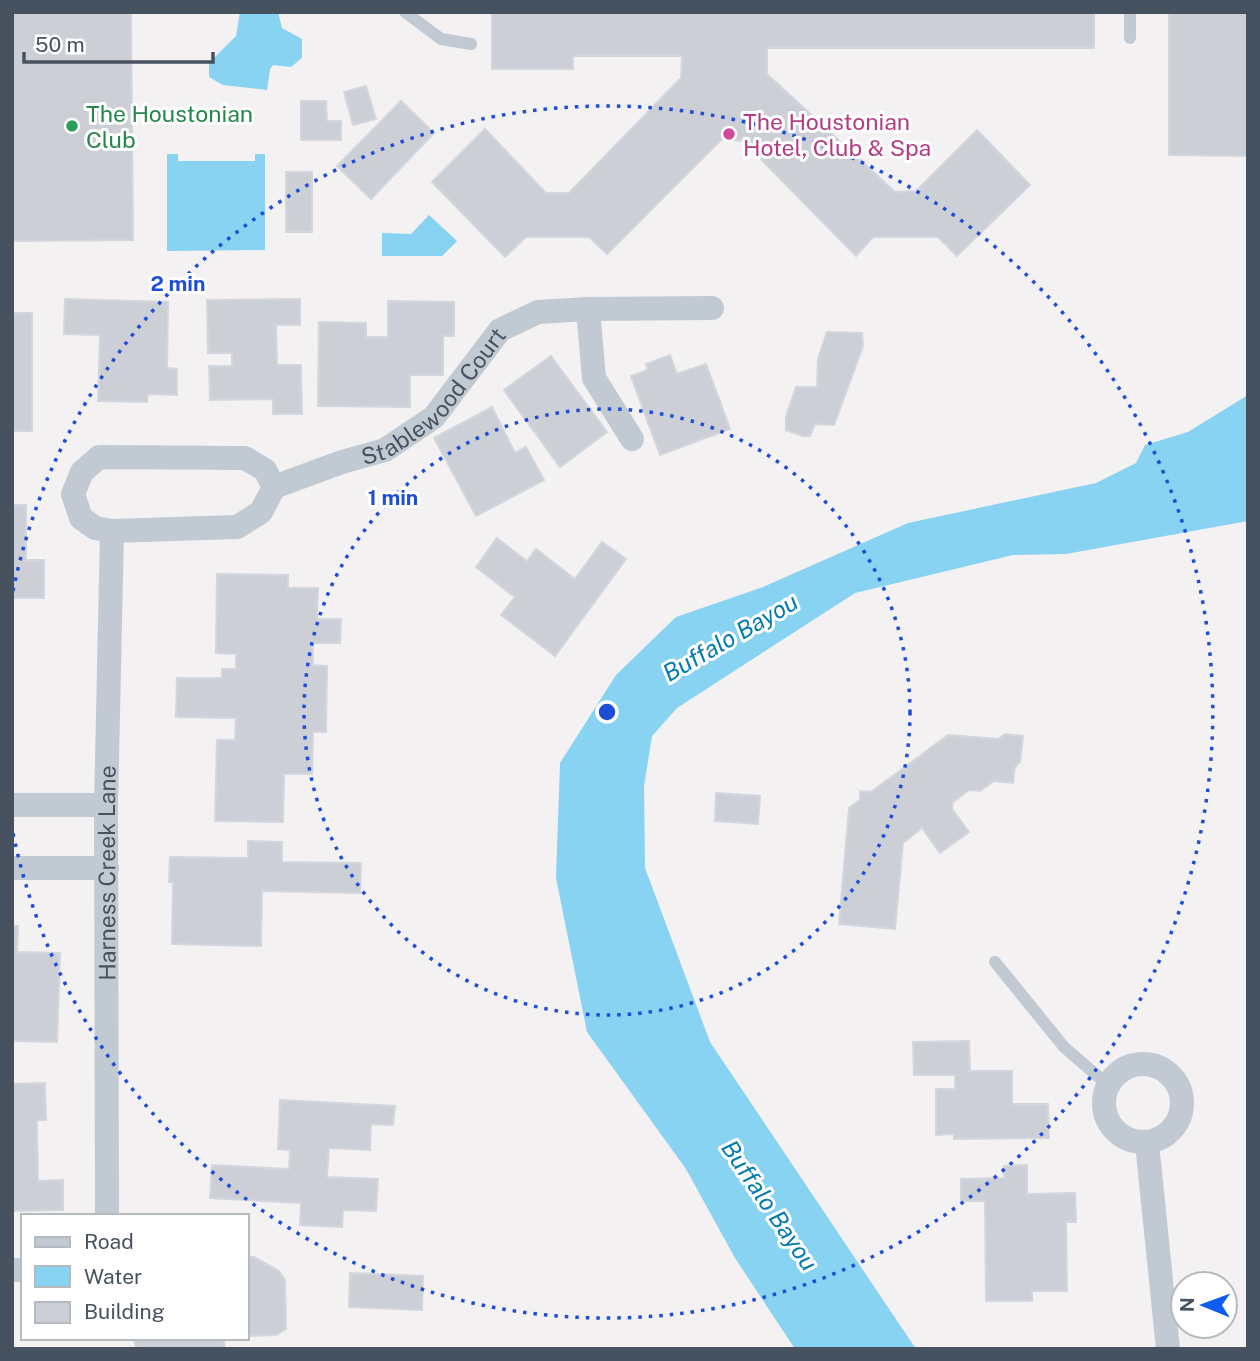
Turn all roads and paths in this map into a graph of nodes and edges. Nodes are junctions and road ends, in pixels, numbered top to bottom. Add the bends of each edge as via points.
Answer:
1 (405, 12) edge
2 (1130, 12) edge
3 (1130, 38) dead end
4 (471, 44) dead end
5 (712, 308) dead end
6 (588, 309) junction
7 (632, 439) dead end
8 (274, 487) junction
9 (112, 531) junction
10 (12, 805) edge
11 (106, 805) junction
12 (107, 868) junction
13 (12, 869) edge
14 (995, 962) dead end
15 (1108, 1085) junction
16 (1147, 1143) junction
17 (107, 1214) edge
18 (1168, 1349) edge

1 - 4 lane via 441,39
2 - 3 lane
5 - 6 street, Stablewood Court
6 - 7 street via 594,378
6 - 8 street, Stablewood Court via 538,312 500,330 434,417 385,450
8 - 9 street via 261,512 237,527
8 - 9 street via 265,470 245,458 99,457 82,472 73,494 81,518 95,528
9 - 11 street, Harness Creek Lane
10 - 11 street
11 - 12 street, Harness Creek Lane
12 - 13 street
12 - 17 street, Harness Creek Lane
14 - 15 lane via 1065,1047
15 - 16 street via 1105,1113 1111,1125 1120,1136
15 - 16 street via 1116,1074 1141,1063 1166,1071 1176,1081 1182,1093 1179,1120 1160,1139
16 - 18 street

